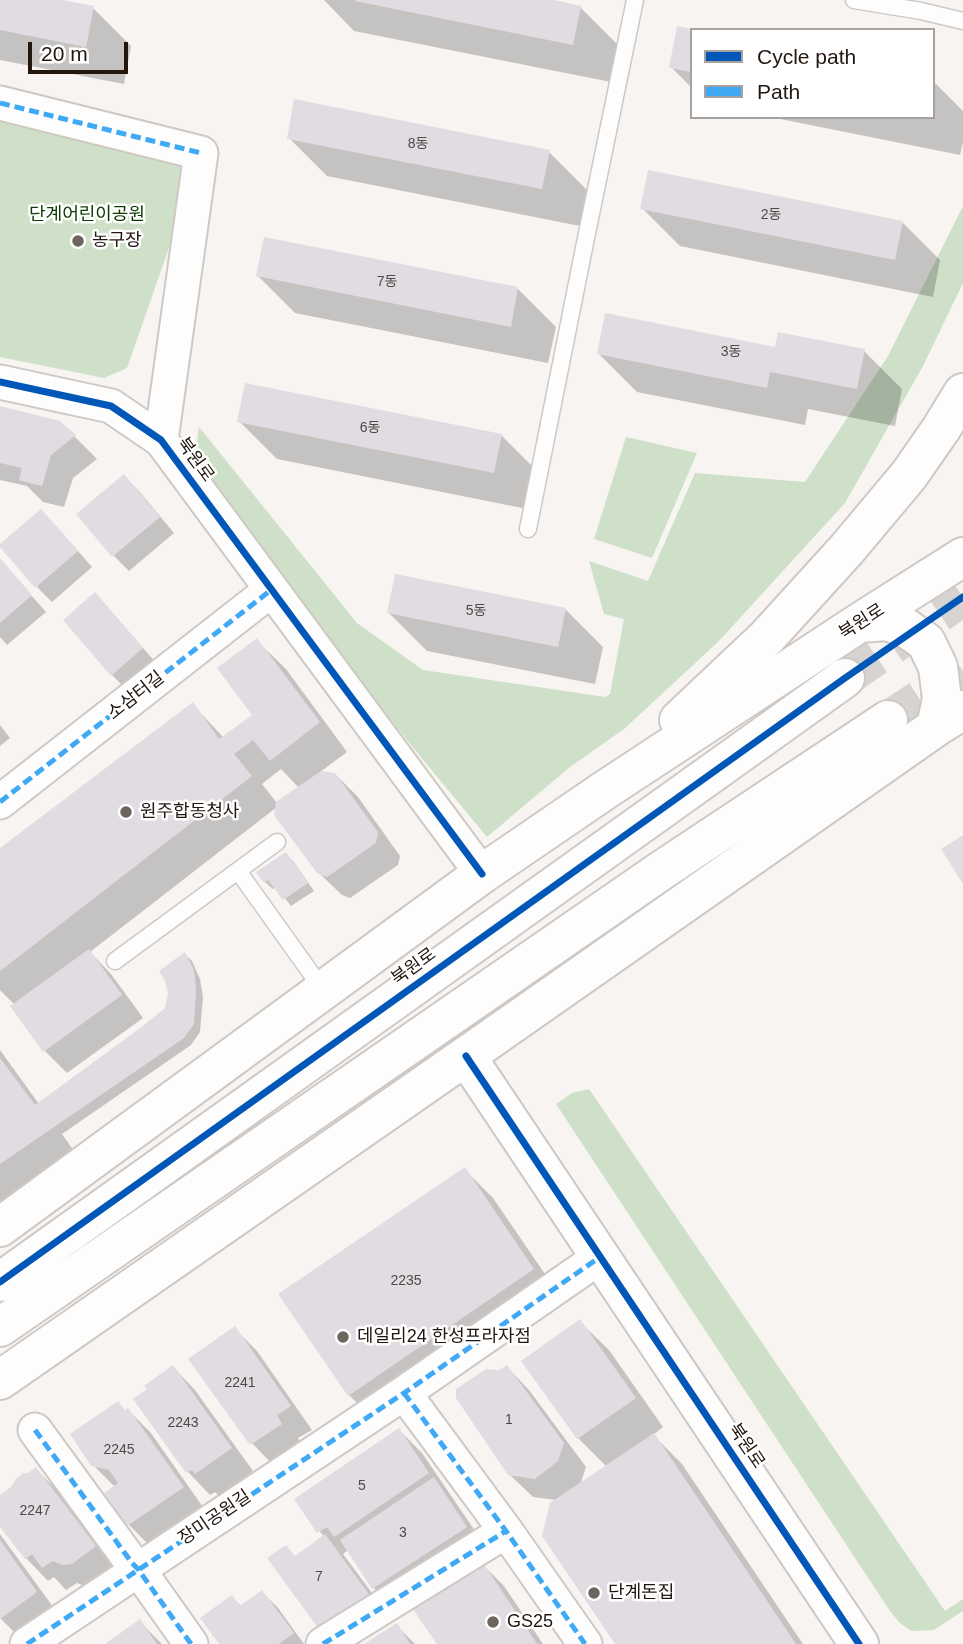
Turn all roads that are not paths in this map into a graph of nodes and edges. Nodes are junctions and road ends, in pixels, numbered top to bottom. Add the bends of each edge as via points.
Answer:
1 (635, 0) edge
2 (855, 0) edge
3 (963, 21) edge
4 (0, 103) edge
5 (0, 382) edge
6 (963, 393) edge
7 (161, 440) junction
8 (528, 529) dead end
9 (963, 557) edge
10 (271, 590) junction
11 (859, 623) junction
12 (845, 678) tunnel mouth
13 (954, 718) edge
14 (888, 720) tunnel mouth
15 (605, 790) junction
16 (0, 802) edge
17 (277, 842) dead end
18 (238, 872) junction
19 (482, 874) junction
20 (115, 961) dead end
21 (323, 990) junction
22 (466, 1056) junction
23 (0, 1227) edge
24 (600, 1257) junction
25 (0, 1282) edge
26 (0, 1327) edge
27 (0, 1380) edge
28 (404, 1393) junction
29 (35, 1430) dead end
30 (506, 1531) junction
31 (138, 1569) junction
32 (27, 1644) edge
33 (191, 1644) edge
34 (323, 1644) edge
35 (585, 1644) edge
36 (859, 1644) edge

1 - 8 lane
2 - 3 lane
4 - 7 street via 201,153
5 - 7 street, 북원로 via 111,407
6 - 15 street via 908,475 847,549 767,637
7 - 10 street, 북원로
9 - 11 street, 북원로
10 - 16 street, 소삼터길
10 - 19 street, 북원로
11 - 13 street via 887,621 926,642 938,667 942,699
11 - 15 street, 북원로
12 - 25 street, 북원로
13 - 22 street
14 - 26 street via 662,870
15 - 19 street, 북원로
17 - 18 lane
18 - 20 lane
18 - 21 lane
19 - 21 street, 북원로
21 - 23 street, 북원로
22 - 24 street, 북원로
22 - 27 street
24 - 28 street, 장미공원길
24 - 36 street, 북원로
28 - 30 street
28 - 31 street, 장미공원길
29 - 31 street
30 - 34 street
30 - 35 street
31 - 32 street, 장미공원길
31 - 33 street

